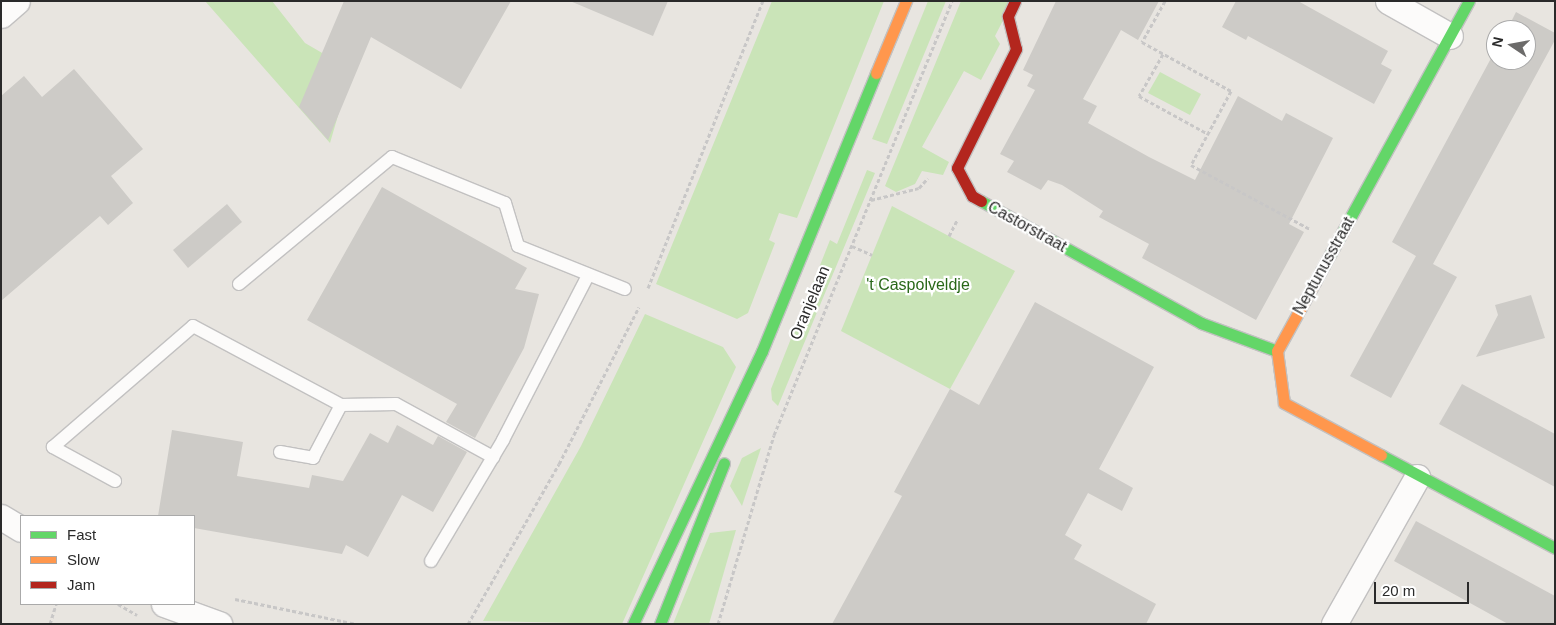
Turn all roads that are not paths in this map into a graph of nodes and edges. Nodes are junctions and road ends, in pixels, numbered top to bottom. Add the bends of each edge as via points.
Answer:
1 (17, 1) edge
2 (906, 1) edge
3 (1015, 1) edge
4 (1388, 1) edge
5 (1469, 1) edge
6 (1, 15) edge
7 (1450, 36) junction
8 (588, 275) junction
9 (239, 284) dead end
10 (625, 290) dead end
11 (762, 351) junction
12 (1276, 351) junction
13 (341, 405) junction
14 (280, 452) dead end
15 (493, 457) junction
16 (1417, 477) junction
17 (115, 482) dead end
18 (1, 517) edge
19 (20, 528) edge
20 (1555, 548) edge
21 (431, 561) dead end
22 (153, 605) edge
23 (167, 605) edge
24 (186, 624) edge
25 (219, 624) edge
26 (633, 624) edge
27 (660, 624) edge
28 (1334, 624) edge

1 - 6 street
2 - 11 street, Oranjelaan
3 - 12 street, Castorstraat via 1008,16 1016,49 957,168 972,196 1201,323
4 - 7 street
5 - 7 street, Neptunusstraat
7 - 12 street, Neptunusstraat
8 - 9 lane via 518,246 505,203 392,157
8 - 10 lane
8 - 15 lane
11 - 26 street, Oranjelaan
11 - 27 street, Oranjelaan via 709,508
12 - 16 street via 1284,403
13 - 14 lane via 313,458
13 - 15 lane via 396,404
13 - 17 lane via 194,326 53,447
15 - 21 lane
16 - 20 street
16 - 28 street
18 - 19 street
22 - 24 street
23 - 25 street

